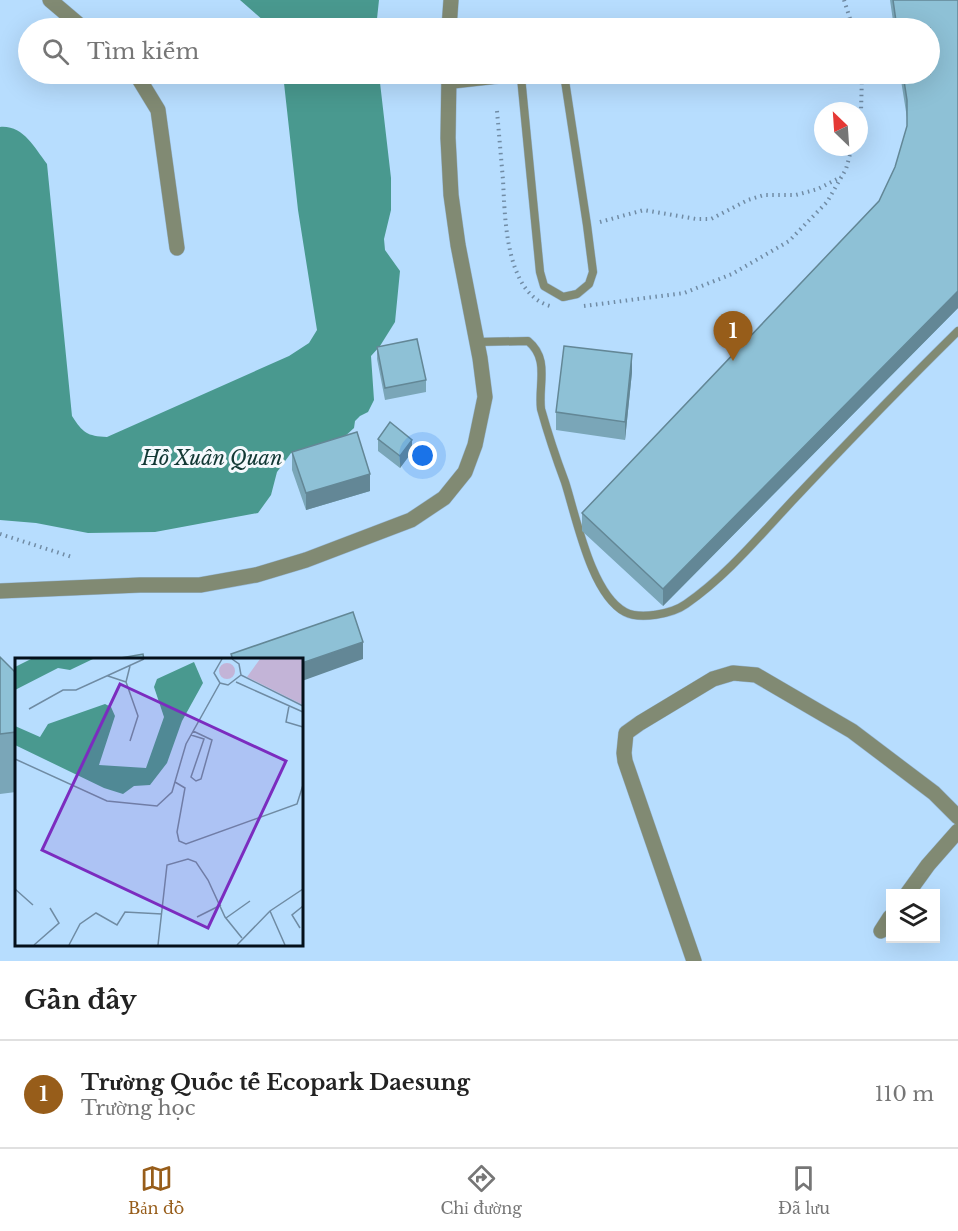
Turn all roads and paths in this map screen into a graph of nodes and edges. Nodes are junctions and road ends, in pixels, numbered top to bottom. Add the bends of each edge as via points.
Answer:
1 (50, 0) edge
2 (451, 0) edge
3 (844, 0) edge
4 (71, 18) edge
5 (450, 18) edge
6 (850, 18) edge
7 (142, 84) edge
8 (449, 84) edge
9 (521, 84) edge
10 (566, 84) edge
11 (862, 84) edge
12 (861, 102) edge
13 (497, 111) dead end
14 (850, 156) edge
15 (841, 177) junction
16 (588, 225) junction
17 (177, 248) dead end
18 (579, 306) dead end
19 (558, 309) dead end
20 (958, 331) edge
21 (477, 342) junction
22 (0, 534) edge
23 (72, 558) dead end
24 (0, 591) edge
25 (958, 817) edge
26 (958, 831) edge
27 (911, 889) edge
28 (886, 924) edge
29 (881, 932) dead end
30 (694, 961) edge

1 - 4 street
2 - 5 street
3 - 6 path
7 - 17 street via 158,110
8 - 21 street via 451,195
9 - 16 lane via 540,272 544,286 563,297 577,294 589,284 593,272
10 - 16 lane
11 - 12 path
13 - 19 path via 510,256 532,295 541,304
14 - 15 path
15 - 16 path via 796,195 764,195 748,200 711,219 644,210
15 - 18 path via 826,202 789,241 732,274 684,293
20 - 21 lane via 734,564 685,605 668,614 644,615 626,613 612,601 580,537 541,409 538,349 528,341
21 - 24 street via 484,397 475,445 465,472 444,498 411,520 306,560 256,575 200,585
22 - 23 path
25 - 30 street via 934,793 852,731 756,675 733,673 713,679 626,733 624,746 625,761
26 - 27 street
28 - 29 street

